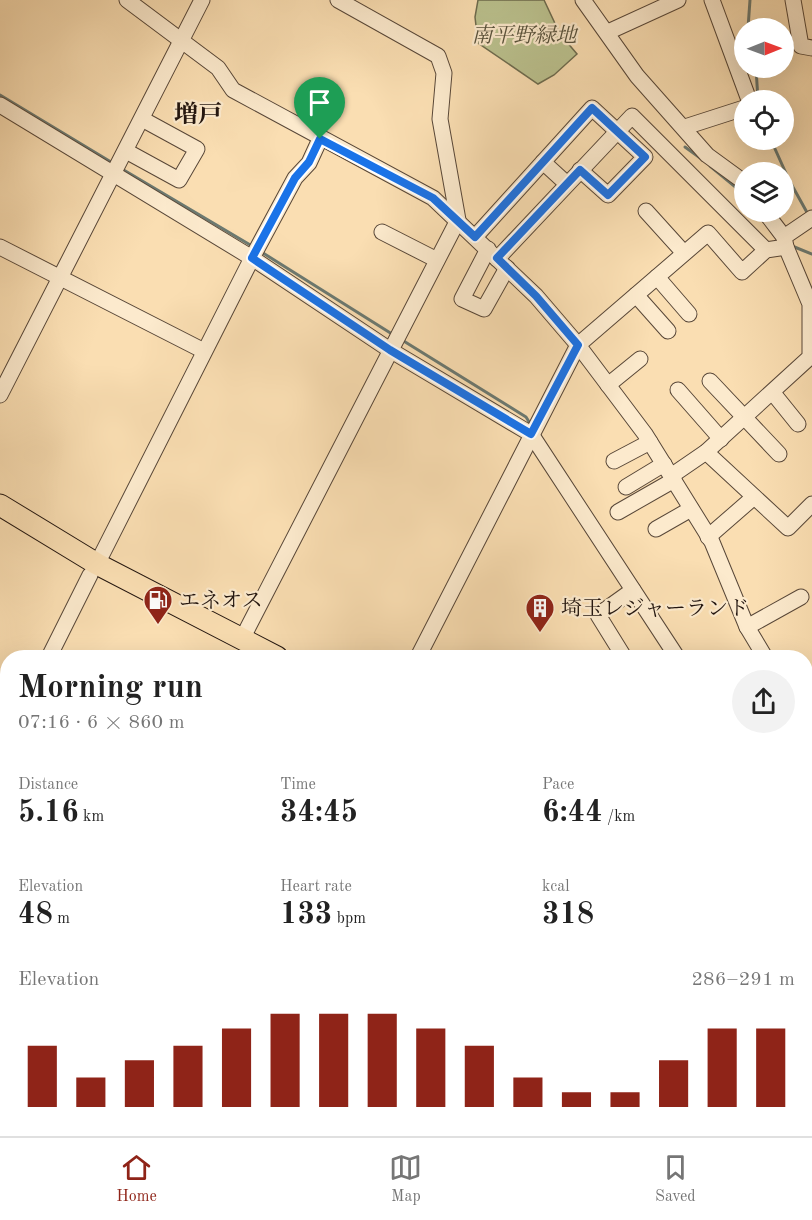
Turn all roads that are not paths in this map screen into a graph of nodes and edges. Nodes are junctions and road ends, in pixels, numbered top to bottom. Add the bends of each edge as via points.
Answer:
1 (127, 0) edge
2 (202, 0) edge
3 (338, 0) edge
4 (583, 0) edge
5 (678, 0) edge
6 (712, 0) edge
7 (793, 0) edge
8 (652, 5) edge
9 (608, 32) junction
10 (182, 42) junction
11 (812, 48) edge
12 (745, 90) edge
13 (0, 105) edge
14 (734, 111) edge
15 (142, 119) junction
16 (685, 126) junction
17 (617, 131) junction
18 (320, 139) junction
19 (126, 151) junction
20 (543, 162) junction
21 (580, 170) junction
22 (115, 174) junction
23 (734, 175) edge
24 (567, 184) junction
25 (646, 211) dead end
26 (812, 218) edge
27 (458, 220) junction
28 (772, 222) edge
29 (382, 232) dead end
30 (475, 237) junction
31 (785, 242) junction
32 (0, 247) edge
33 (766, 250) junction
34 (684, 253) junction
35 (252, 258) junction
36 (497, 258) junction
37 (437, 260) junction
38 (657, 277) junction
39 (59, 278) junction
40 (636, 295) junction
41 (811, 305) edge
42 (689, 314) dead end
43 (668, 331) dead end
44 (578, 345) junction
45 (390, 350) junction
46 (204, 351) junction
47 (811, 358) edge
48 (640, 359) dead end
49 (710, 381) dead end
50 (608, 385) junction
51 (678, 390) dead end
52 (773, 393) junction
53 (0, 394) edge
54 (745, 418) junction
55 (798, 424) dead end
56 (534, 428) junction
57 (721, 439) junction
58 (650, 442) junction
59 (706, 452) junction
60 (779, 454) dead end
61 (614, 461) dead end
62 (670, 473) junction
63 (626, 487) dead end
64 (754, 497) junction
65 (812, 504) edge
66 (0, 505) edge
67 (691, 509) junction
68 (618, 512) dead end
69 (0, 522) edge
70 (656, 529) dead end
71 (708, 537) junction
72 (93, 570) junction
73 (633, 590) junction
74 (801, 597) dead end
75 (747, 627) junction
76 (245, 648) edge
77 (53, 650) edge
78 (422, 650) edge
79 (620, 650) edge
80 (672, 650) edge
81 (761, 650) edge

1 - 10 street
2 - 10 street
3 - 27 street via 438,56 444,73 440,119
4 - 9 street
5 - 8 street
6 - 12 street
7 - 11 street via 801,46
8 - 9 street
9 - 16 street via 637,76
10 - 15 street
10 - 18 street via 218,68 233,90
13 - 22 street
14 - 16 street
15 - 19 street
15 - 19 street via 197,149 179,180
16 - 23 street via 707,155
17 - 20 street via 592,108
17 - 21 street
17 - 21 street via 645,157 608,195
17 - 33 street via 632,116
18 - 27 street via 433,198
18 - 35 street
19 - 22 street
20 - 24 street
20 - 30 street
21 - 24 street
22 - 35 street
22 - 39 street
24 - 36 street
25 - 34 street
26 - 31 street
27 - 30 street
27 - 37 street
28 - 31 street
29 - 37 street
30 - 36 street
31 - 33 street
31 - 41 street
32 - 39 street
33 - 34 street via 742,272 708,233
34 - 38 street
35 - 45 street
35 - 46 street
36 - 44 street
37 - 45 street
38 - 40 street
38 - 42 street
39 - 46 street
39 - 53 street
40 - 43 street
40 - 44 street
41 - 47 street
44 - 50 street
44 - 56 street
45 - 56 street
45 - 76 street
46 - 72 street
47 - 52 street
48 - 50 street
49 - 54 street
50 - 58 street
51 - 57 street
52 - 54 street
52 - 55 street
54 - 57 street
54 - 60 street
56 - 73 street
56 - 78 street
57 - 59 street
58 - 61 street
58 - 62 street
59 - 62 street
59 - 64 street
62 - 63 street
62 - 67 street
62 - 68 street
64 - 65 street via 788,528
64 - 71 street
66 - 72 highway
67 - 70 street
67 - 71 street
69 - 72 highway
71 - 75 street
72 - 76 highway
72 - 77 street
73 - 79 street via 598,615
73 - 80 street
74 - 75 street
75 - 81 street

